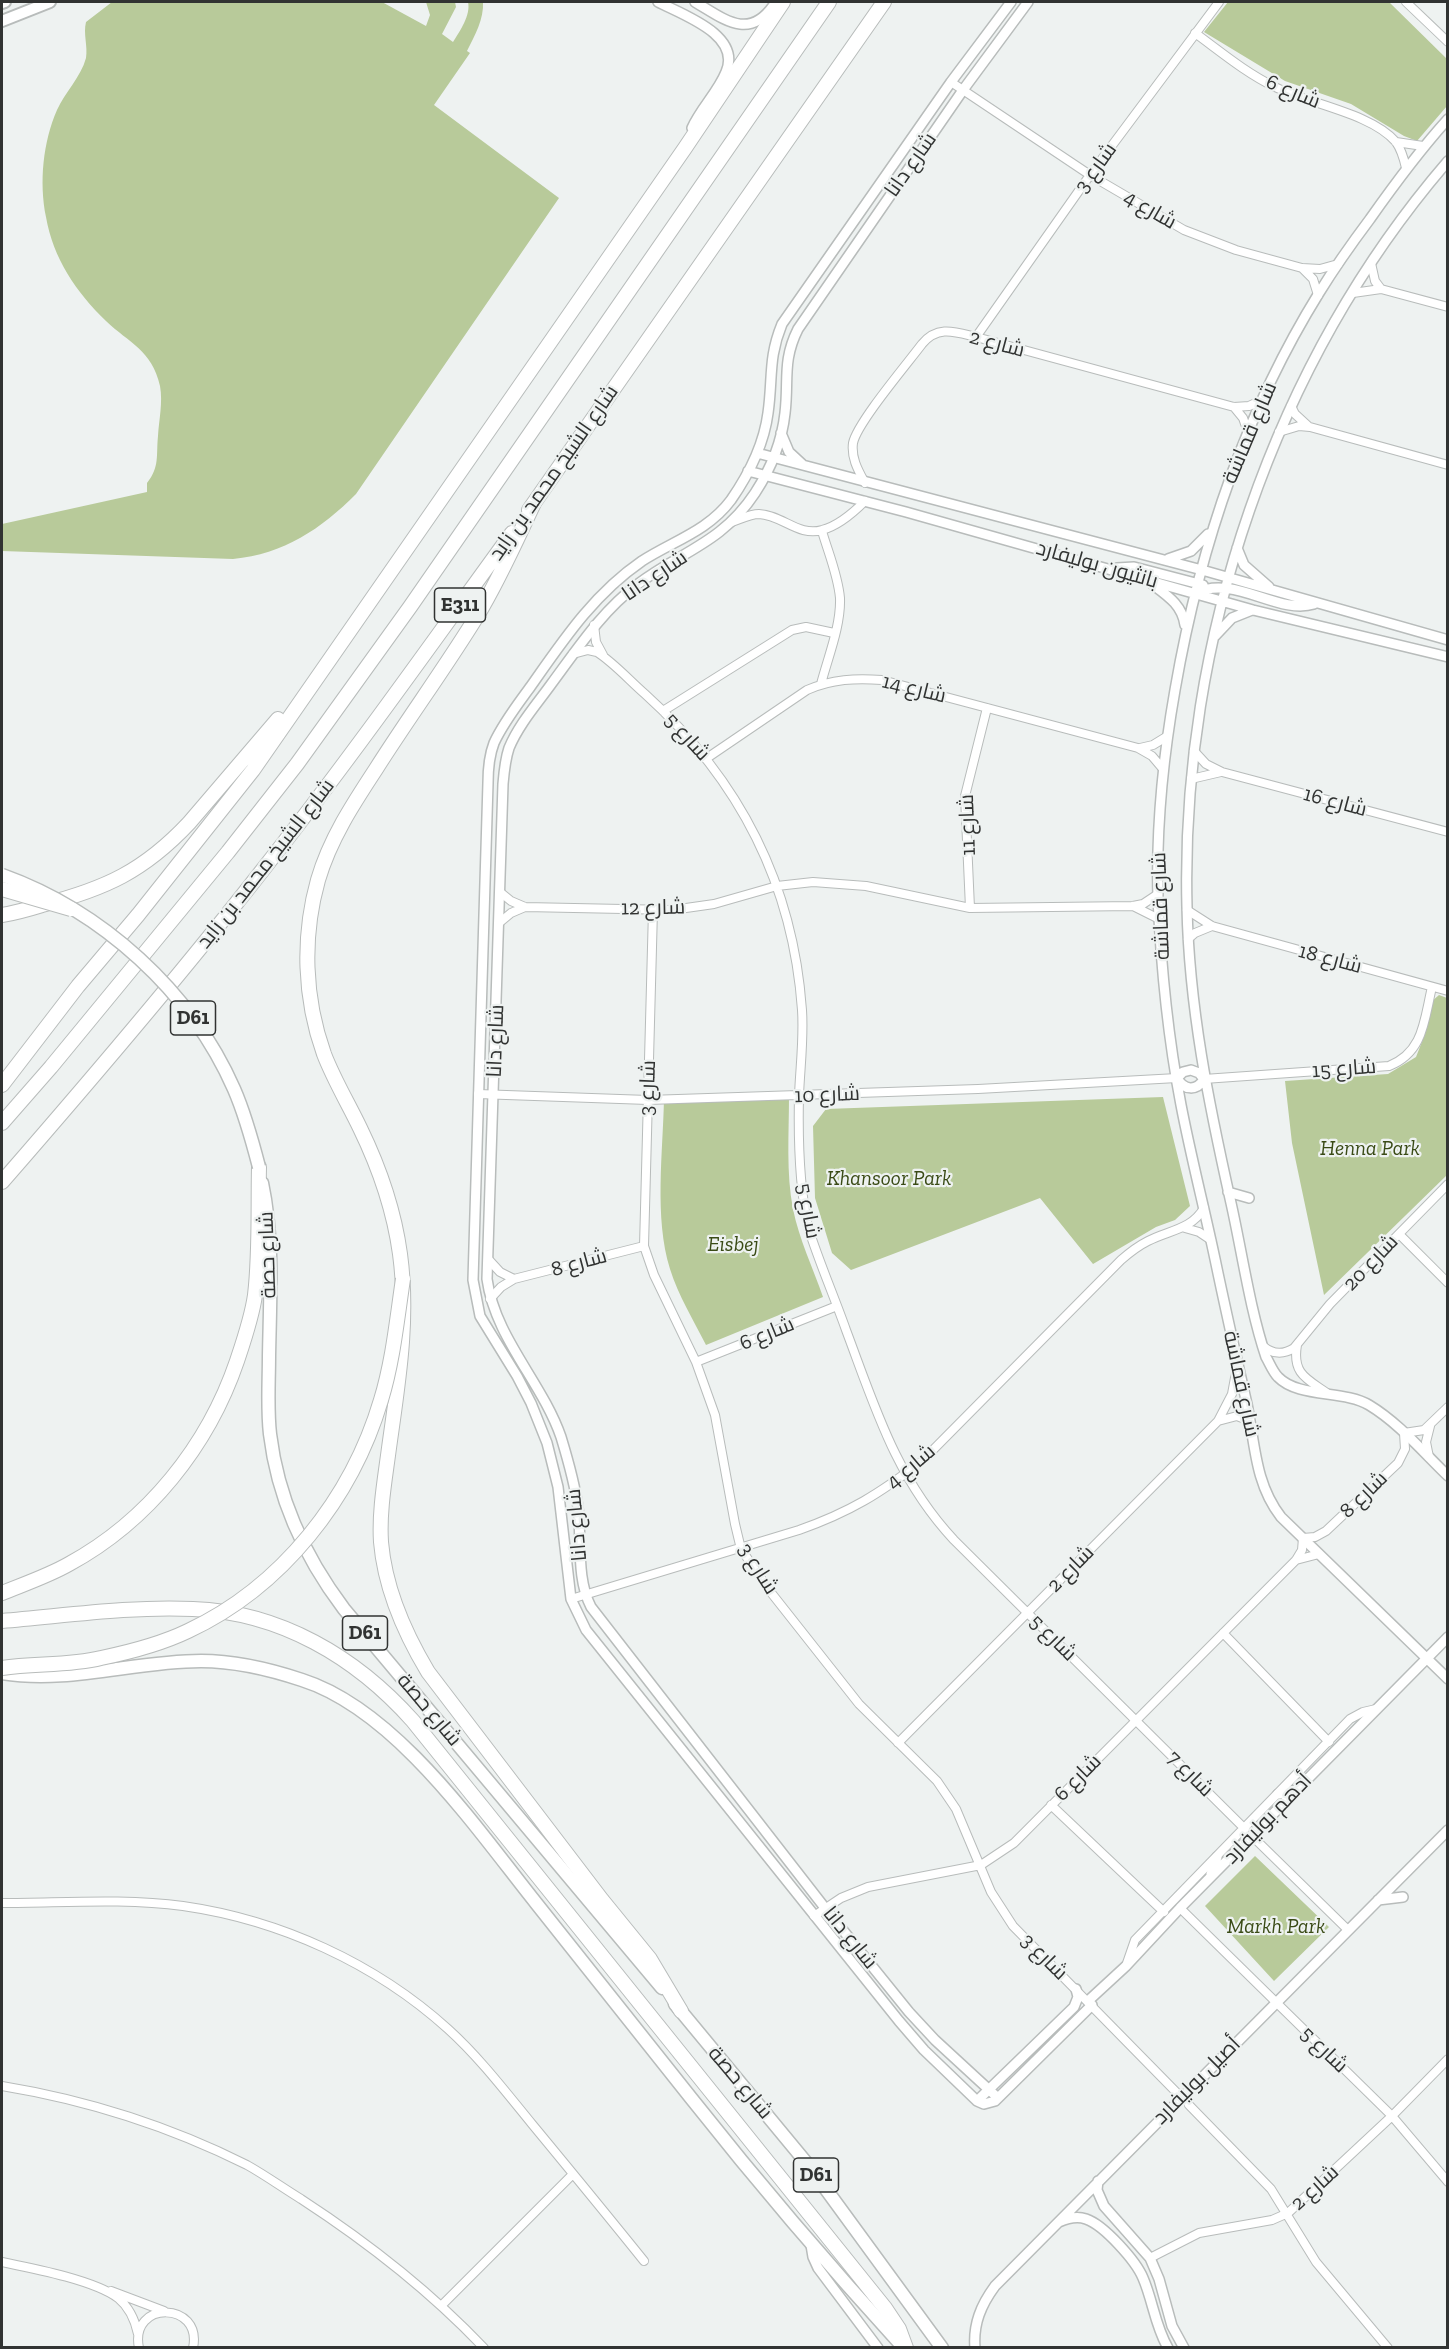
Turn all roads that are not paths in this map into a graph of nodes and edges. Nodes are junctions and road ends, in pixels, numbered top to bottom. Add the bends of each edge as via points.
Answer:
1 (50, 2) edge
2 (695, 2) edge
3 (776, 2) edge
4 (783, 2) edge
5 (793, 2) edge
6 (829, 2) edge
7 (884, 2) edge
8 (1011, 2) edge
9 (1028, 2) edge
10 (1220, 2) edge
11 (1406, 2) edge
12 (664, 3) edge
13 (2, 21) edge
14 (1195, 33) junction
15 (1448, 42) edge
16 (951, 82) junction
17 (963, 90) junction
18 (1448, 119) edge
19 (704, 120) junction
20 (1396, 142) junction
21 (1423, 146) junction
22 (685, 148) junction
23 (1448, 161) edge
24 (1406, 168) junction
25 (1090, 175) junction
26 (1371, 262) junction
27 (1338, 264) junction
28 (1302, 268) junction
29 (1381, 289) junction
30 (1352, 293) junction
31 (1318, 295) junction
32 (1448, 307) edge
33 (976, 337) junction
34 (1262, 400) junction
35 (1291, 406) junction
36 (1234, 407) junction
37 (1310, 427) junction
38 (1248, 432) junction
39 (1279, 432) junction
40 (781, 433) junction
41 (757, 453) junction
42 (773, 457) junction
43 (1448, 465) edge
44 (804, 466) junction
45 (748, 471) junction
46 (765, 476) junction
47 (865, 483) junction
48 (865, 501) junction
49 (534, 503) junction
50 (731, 523) junction
51 (1211, 530) junction
52 (822, 531) junction
53 (1236, 547) junction
54 (1162, 560) junction
55 (1112, 569) junction
56 (1202, 570) junction
57 (1228, 577) junction
58 (1145, 579) junction
59 (1225, 588) junction
60 (1197, 589) junction
61 (1274, 590) junction
62 (1222, 601) junction
63 (1316, 603) junction
64 (1253, 610) junction
65 (594, 625) junction
66 (1185, 627) junction
67 (834, 633) junction
68 (1212, 640) junction
69 (1448, 640) edge
70 (572, 655) junction
71 (604, 657) junction
72 (1448, 657) edge
73 (319, 672) junction
74 (821, 684) junction
75 (987, 708) junction
76 (663, 711) junction
77 (1167, 737) junction
78 (1138, 748) junction
79 (1194, 751) junction
80 (707, 758) junction
81 (1163, 769) junction
82 (1222, 772) junction
83 (1191, 779) junction
84 (1448, 832) edge
85 (2, 875) edge
86 (777, 886) junction
87 (2, 889) edge
88 (500, 892) junction
89 (1158, 894) junction
90 (44, 905) junction
91 (2, 906) edge
92 (1134, 906) junction
93 (525, 907) junction
94 (970, 908) junction
95 (71, 909) junction
96 (653, 910) junction
97 (1187, 910) junction
98 (2, 915) edge
99 (1159, 919) junction
100 (499, 923) junction
101 (1212, 926) junction
102 (1188, 939) junction
103 (1432, 987) junction
104 (1448, 991) edge
105 (1177, 1078) junction
106 (1204, 1079) junction
107 (2, 1085) edge
108 (478, 1094) junction
109 (494, 1095) junction
110 (799, 1096) junction
111 (648, 1100) junction
112 (2, 1123) edge
113 (259, 1167) junction
114 (2, 1182) edge
115 (1448, 1184) edge
116 (1228, 1192) junction
117 (1248, 1197) dead end
118 (1204, 1208) junction
119 (1185, 1228) junction
120 (1398, 1234) junction
121 (1211, 1240) junction
122 (644, 1245) junction
123 (489, 1260) junction
124 (403, 1279) junction
125 (514, 1279) junction
126 (1448, 1283) edge
127 (490, 1299) junction
128 (837, 1306) junction
129 (1297, 1345) junction
130 (1263, 1346) junction
131 (696, 1362) junction
132 (1238, 1365) junction
133 (1327, 1393) junction
134 (1448, 1407) edge
135 (1218, 1421) junction
136 (1250, 1421) junction
137 (1430, 1426) junction
138 (1404, 1433) junction
139 (1429, 1457) junction
140 (905, 1474) junction
141 (1448, 1476) edge
142 (1303, 1538) junction
143 (741, 1549) junction
144 (1319, 1554) junction
145 (1296, 1560) junction
146 (2, 1593) edge
147 (585, 1596) junction
148 (571, 1599) junction
149 (1028, 1613) junction
150 (2, 1621) edge
151 (1223, 1633) junction
152 (1448, 1637) edge
153 (1426, 1658) junction
154 (2, 1668) edge
155 (2, 1673) edge
156 (1448, 1679) edge
157 (1376, 1709) junction
158 (1135, 1720) junction
159 (1329, 1742) junction
160 (898, 1743) junction
161 (1296, 1790) junction
162 (1278, 1794) junction
163 (1051, 1804) junction
164 (1448, 1830) edge
165 (1248, 1832) junction
166 (1217, 1857) junction
167 (981, 1865) junction
168 (1209, 1878) junction
169 (1403, 1897) dead end
170 (1378, 1900) junction
171 (2, 1904) edge
172 (825, 1908) junction
173 (1180, 1908) junction
174 (1164, 1912) junction
175 (814, 1916) junction
176 (1348, 1930) junction
177 (1126, 1966) junction
178 (1076, 1989) junction
179 (1275, 2002) junction
180 (1090, 2003) junction
181 (681, 2011) junction
182 (1448, 2059) edge
183 (2, 2086) edge
184 (989, 2090) junction
185 (1181, 2097) junction
186 (998, 2098) junction
187 (977, 2101) junction
188 (1189, 2105) dead end
189 (1392, 2116) junction
190 (573, 2174) junction
191 (1098, 2181) junction
192 (1448, 2182) edge
193 (1288, 2213) junction
194 (1057, 2223) junction
195 (811, 2245) junction
196 (1150, 2258) junction
197 (645, 2261) dead end
198 (2, 2262) edge
199 (100, 2289) junction
200 (441, 2306) junction
201 (165, 2311) junction
202 (138, 2334) junction
203 (194, 2338) junction
204 (139, 2348) edge
205 (193, 2348) edge
206 (200, 2348) edge
207 (484, 2348) edge
208 (878, 2348) edge
209 (905, 2348) edge
210 (942, 2348) edge
211 (975, 2348) edge
212 (1168, 2348) edge
213 (1184, 2348) edge
214 (1388, 2348) edge

1 - 13 main road
2 - 3 street via 742,25 763,18
4 - 19 highway
5 - 19 highway
6 - 112 highway, شارع الشيخ محمد بن زايد / E311 via 297,764
7 - 49 highway, شارع الشيخ محمد بن زايد / E311
8 - 16 street, شارع دانا
9 - 17 street, شارع دانا
10 - 14 street, شارع 3
11 - 15 street
12 - 22 street via 714,32 725,43 729,58 726,72 699,114
14 - 20 street, شارع 6 via 1260,79 1294,96 1353,116
14 - 25 street, شارع 3
16 - 17 street, شارع 4
16 - 41 street, شارع دانا via 782,324 771,359 768,414
17 - 25 street, شارع 4
17 - 40 street, شارع دانا via 798,328 787,360
18 - 21 street, شارع قماشة
19 - 22 highway
20 - 21 street, شارع 6
20 - 24 street
21 - 24 street, شارع قماشة
22 - 73 highway
23 - 26 street, شارع قماشة
24 - 27 street, شارع قماشة
25 - 28 street, شارع 4 via 1193,233 1236,250
25 - 33 street, شارع 3
26 - 29 street
26 - 30 street, شارع قماشة
27 - 28 street, شارع 4
27 - 31 street, شارع قماشة
28 - 31 street via 1313,279
29 - 30 street
29 - 32 street
30 - 35 street, شارع قماشة
31 - 34 street, شارع قماشة
33 - 36 street, شارع 2
33 - 47 street, شارع 2 via 936,332 922,344 856,435 853,453
34 - 36 street, شارع 2
34 - 38 street, شارع قماشة
35 - 37 street
35 - 39 street, شارع قماشة
36 - 38 street
37 - 39 street
37 - 43 street
38 - 51 street, شارع قماشة
39 - 53 street, شارع قماشة
40 - 42 street, شارع دانا
40 - 44 street via 789,452
41 - 42 street, بانثيون بوليفارد
41 - 45 street, شارع دانا
42 - 44 street, بانثيون بوليفارد
42 - 46 street, شارع دانا
44 - 47 street, بانثيون بوليفارد
45 - 46 street, بانثيون بوليفارد
45 - 108 street, شارع دانا via 719,514 644,560 591,604 494,743 489,762
46 - 48 street, بانثيون بوليفارد
46 - 50 street, شارع دانا
47 - 54 street, بانثيون بوليفارد
48 - 52 street
48 - 55 street, بانثيون بوليفارد
49 - 114 highway, شارع الشيخ محمد بن زايد / E311 via 381,715 260,873
49 - 124 highway via 477,616 338,831 312,904 308,981 317,1031 335,1079 379,1170 394,1224
50 - 52 street via 760,514 804,530
50 - 65 street, شارع دانا via 636,586
51 - 54 street via 1191,551
51 - 56 street, شارع قماشة
52 - 67 street via 839,590 840,610
53 - 57 street, شارع قماشة
53 - 61 street via 1244,565
54 - 56 street, بانثيون بوليفارد
55 - 58 street, بانثيون بوليفارد
55 - 60 street via 1134,567
56 - 57 street, بانثيون بوليفارد
56 - 60 street, شارع قماشة
57 - 59 street, شارع قماشة
57 - 60 street
57 - 61 street, بانثيون بوليفارد
58 - 60 street, بانثيون بوليفارد
58 - 66 street via 1178,605
59 - 60 street
59 - 62 street, شارع قماشة
59 - 63 street via 1301,606
60 - 62 street, بانثيون بوليفارد
60 - 66 street, شارع قماشة
61 - 63 street, بانثيون بوليفارد
62 - 64 street, بانثيون بوليفارد
62 - 68 street, شارع قماشة
63 - 69 street, بانثيون بوليفارد
64 - 68 street via 1232,618
64 - 72 street, بانثيون بوليفارد
65 - 70 street, شارع دانا
65 - 71 street, شارع 5 via 596,642
66 - 77 street, شارع قماشة
67 - 74 street
67 - 76 street via 806,627 792,630
68 - 79 street, شارع قماشة
70 - 71 street via 588,650
70 - 88 street, شارع دانا via 509,748 502,784
71 - 76 street, شارع 5
73 - 90 highway via 189,823 159,852 105,886
73 - 107 highway via 244,781
74 - 75 street, شارع 14 via 862,678 882,680
74 - 80 street, شارع 14 via 794,697
75 - 78 street, شارع 14
75 - 94 street, شارع 11 via 965,796
76 - 80 street, شارع 5
77 - 78 street
77 - 81 street, شارع قماشة
78 - 81 street, شارع 14
79 - 82 street, شارع 16 via 1206,764
79 - 83 street, شارع قماشة
80 - 86 street, شارع 5 via 754,831
81 - 89 street, شارع قماشة
82 - 83 street, شارع 16
82 - 84 street, شارع 16
83 - 97 street, شارع قماشة
85 - 95 main road, شارع حصة / D61, bridge
86 - 94 street, شارع 12 via 813,882 866,886
86 - 96 street, شارع 12 via 714,904
86 - 110 street, شارع 5 via 799,984
87 - 95 highway, bridge
88 - 93 street, شارع 12
88 - 100 street, شارع دانا
89 - 92 street
89 - 99 street, شارع قماشة
90 - 91 highway
90 - 98 highway
92 - 94 street, شارع 12
92 - 99 street
93 - 96 street, شارع 12
93 - 100 street
95 - 113 main road, شارع حصة / D61, bridge via 138,957 193,1018 234,1089
96 - 111 street, شارع 3
97 - 101 street, شارع 18
97 - 102 street, شارع قماشة
99 - 105 street, شارع قماشة
100 - 109 street, شارع دانا
101 - 102 street
101 - 103 street, شارع 18
102 - 106 street, شارع قماشة
103 - 104 street, شارع 18
103 - 106 street, شارع 15 via 1418,1043 1389,1066
105 - 106 street via 1191,1070
105 - 106 street via 1181,1085 1192,1088
105 - 110 street, شارع 10
105 - 118 street, شارع قماشة
106 - 116 street, شارع قماشة
108 - 109 street, شارع 10
108 - 148 street, شارع دانا via 475,1298 485,1326 531,1403 552,1458 563,1517
109 - 111 street, شارع 10
109 - 123 street, شارع دانا
110 - 111 street, شارع 10
110 - 128 street, شارع 5 via 803,1207
111 - 122 street, شارع 3
113 - 146 highway via 255,1296 232,1375 207,1428 162,1490 118,1531 68,1564
113 - 181 main road, شارع حصة / D61 via 271,1256 270,1432 283,1496 308,1556 344,1609
115 - 120 street, شارع 20
116 - 117 street
116 - 130 street, شارع قماشة
118 - 119 street, شارع 4
118 - 121 street, شارع قماشة
119 - 121 street
119 - 140 street, شارع 4 via 1148,1241 1121,1260
120 - 126 street
120 - 129 street, شارع 20 via 1330,1304
121 - 132 street, شارع قماشة
122 - 125 street, شارع 8
122 - 131 street, شارع 3 via 654,1275
123 - 125 street
123 - 127 street, شارع دانا
124 - 154 highway, bridge via 389,1368 368,1437 328,1511 288,1558 215,1617 169,1639 99,1659
124 - 181 highway, bridge via 403,1346 382,1499 381,1543 397,1610 428,1672 650,1959
125 - 127 street, شارع 8
127 - 147 street, شارع دانا via 560,1435 578,1508
128 - 131 street, شارع 6
128 - 140 street, شارع 5
129 - 130 street via 1281,1353
129 - 133 street via 1299,1371
130 - 133 street, شارع قماشة via 1279,1378 1302,1389
131 - 143 street, شارع 3 via 715,1415
132 - 135 street, شارع 2 via 1232,1394
132 - 136 street, شارع قماشة
133 - 138 street, شارع قماشة via 1362,1401
134 - 137 street
135 - 136 street via 1237,1416
135 - 149 street, شارع 2
136 - 142 street, شارع قماشة via 1266,1495
137 - 138 street
137 - 139 street via 1426,1442
138 - 139 street, شارع قماشة
138 - 142 street, شارع 8 via 1405,1449 1398,1463 1326,1531 1315,1538
139 - 141 street, شارع قماشة
140 - 143 street, شارع 4 via 887,1489 830,1519
140 - 149 street, شارع 5 via 940,1525
142 - 144 street, شارع قماشة
142 - 145 street, شارع 6
143 - 147 street, شارع 4
143 - 160 street, شارع 3 via 859,1704
144 - 145 street
144 - 153 street, شارع قماشة
145 - 151 street, شارع 6
147 - 148 street, شارع 4
147 - 172 street, شارع دانا via 599,1620
148 - 175 street, شارع دانا via 586,1630
149 - 158 street, شارع 5
149 - 160 street, شارع 2
150 - 209 highway via 159,1609 228,1613 295,1632 339,1655 372,1679 413,1721 870,2289 892,2318
151 - 158 street, شارع 6
151 - 159 street
152 - 153 street, أدهم بوليفارد
153 - 156 street, شارع قماشة
153 - 157 street, أدهم بوليفارد
155 - 195 main road, شارع حصة / D61 via 65,1676 198,1661 239,1664 305,1681 346,1701 384,1727 465,1815
157 - 159 street via 1357,1715
157 - 161 street, أدهم بوليفارد
158 - 163 street, شارع 6
158 - 165 street, شارع 7
159 - 162 street
160 - 167 street, شارع 3 via 947,1795
161 - 162 street
161 - 165 street, أدهم بوليفارد
162 - 165 street
163 - 167 street, شارع 6 via 1014,1843
163 - 174 street
164 - 170 street, أصيل بوليفارد
165 - 166 street
165 - 168 street, أدهم بوليفارد
165 - 176 street, شارع 7
166 - 168 street
166 - 174 street
167 - 172 street, شارع 6 via 873,1886
167 - 178 street, شارع 3 via 991,1892 1013,1926
168 - 173 street, أدهم بوليفارد
169 - 170 street
170 - 176 street, أصيل بوليفارد
171 - 190 street via 135,1902 184,1906 256,1922 325,1948 390,1984 447,2028 481,2062
172 - 175 street, شارع 6
172 - 184 street, شارع دانا via 916,2019
173 - 177 street, أدهم بوليفارد
173 - 179 street, شارع 5
174 - 177 street via 1135,1940
175 - 187 street, شارع دانا via 924,2050
176 - 179 street, أصيل بوليفارد
177 - 180 street, أدهم بوليفارد
178 - 180 street, شارع 3
178 - 184 street via 1074,2007
179 - 185 street, أصيل بوليفارد
179 - 189 street, شارع 5
180 - 185 street, شارع 3
180 - 186 street, أدهم بوليفارد
181 - 210 main road, شارع حصة / D61 via 809,2166
182 - 189 street, شارع 2
183 - 200 street via 135,2119 250,2167 356,2236
184 - 186 street, شارع دانا
184 - 187 street
185 - 191 street, أصيل بوليفارد
186 - 187 street via 988,2104
188 - 193 street via 1261,2177
189 - 192 street, شارع 5
189 - 193 street, شارع 2
190 - 197 street
190 - 200 street
191 - 194 street, أصيل بوليفارد
191 - 196 street via 1104,2206
193 - 196 street, شارع 2 via 1272,2220 1199,2233
193 - 214 street via 1322,2270
194 - 211 street, أصيل بوليفارد via 984,2301 977,2318
194 - 212 street via 1067,2218 1089,2220 1130,2258 1146,2284
195 - 208 street via 818,2268
195 - 209 main road, شارع حصة / D61
196 - 213 street via 1172,2326
198 - 199 street
199 - 201 street
199 - 202 street via 129,2309
200 - 207 street
201 - 202 street via 149,2317
201 - 203 street via 177,2313 187,2321
202 - 204 street
203 - 205 street
203 - 206 street

